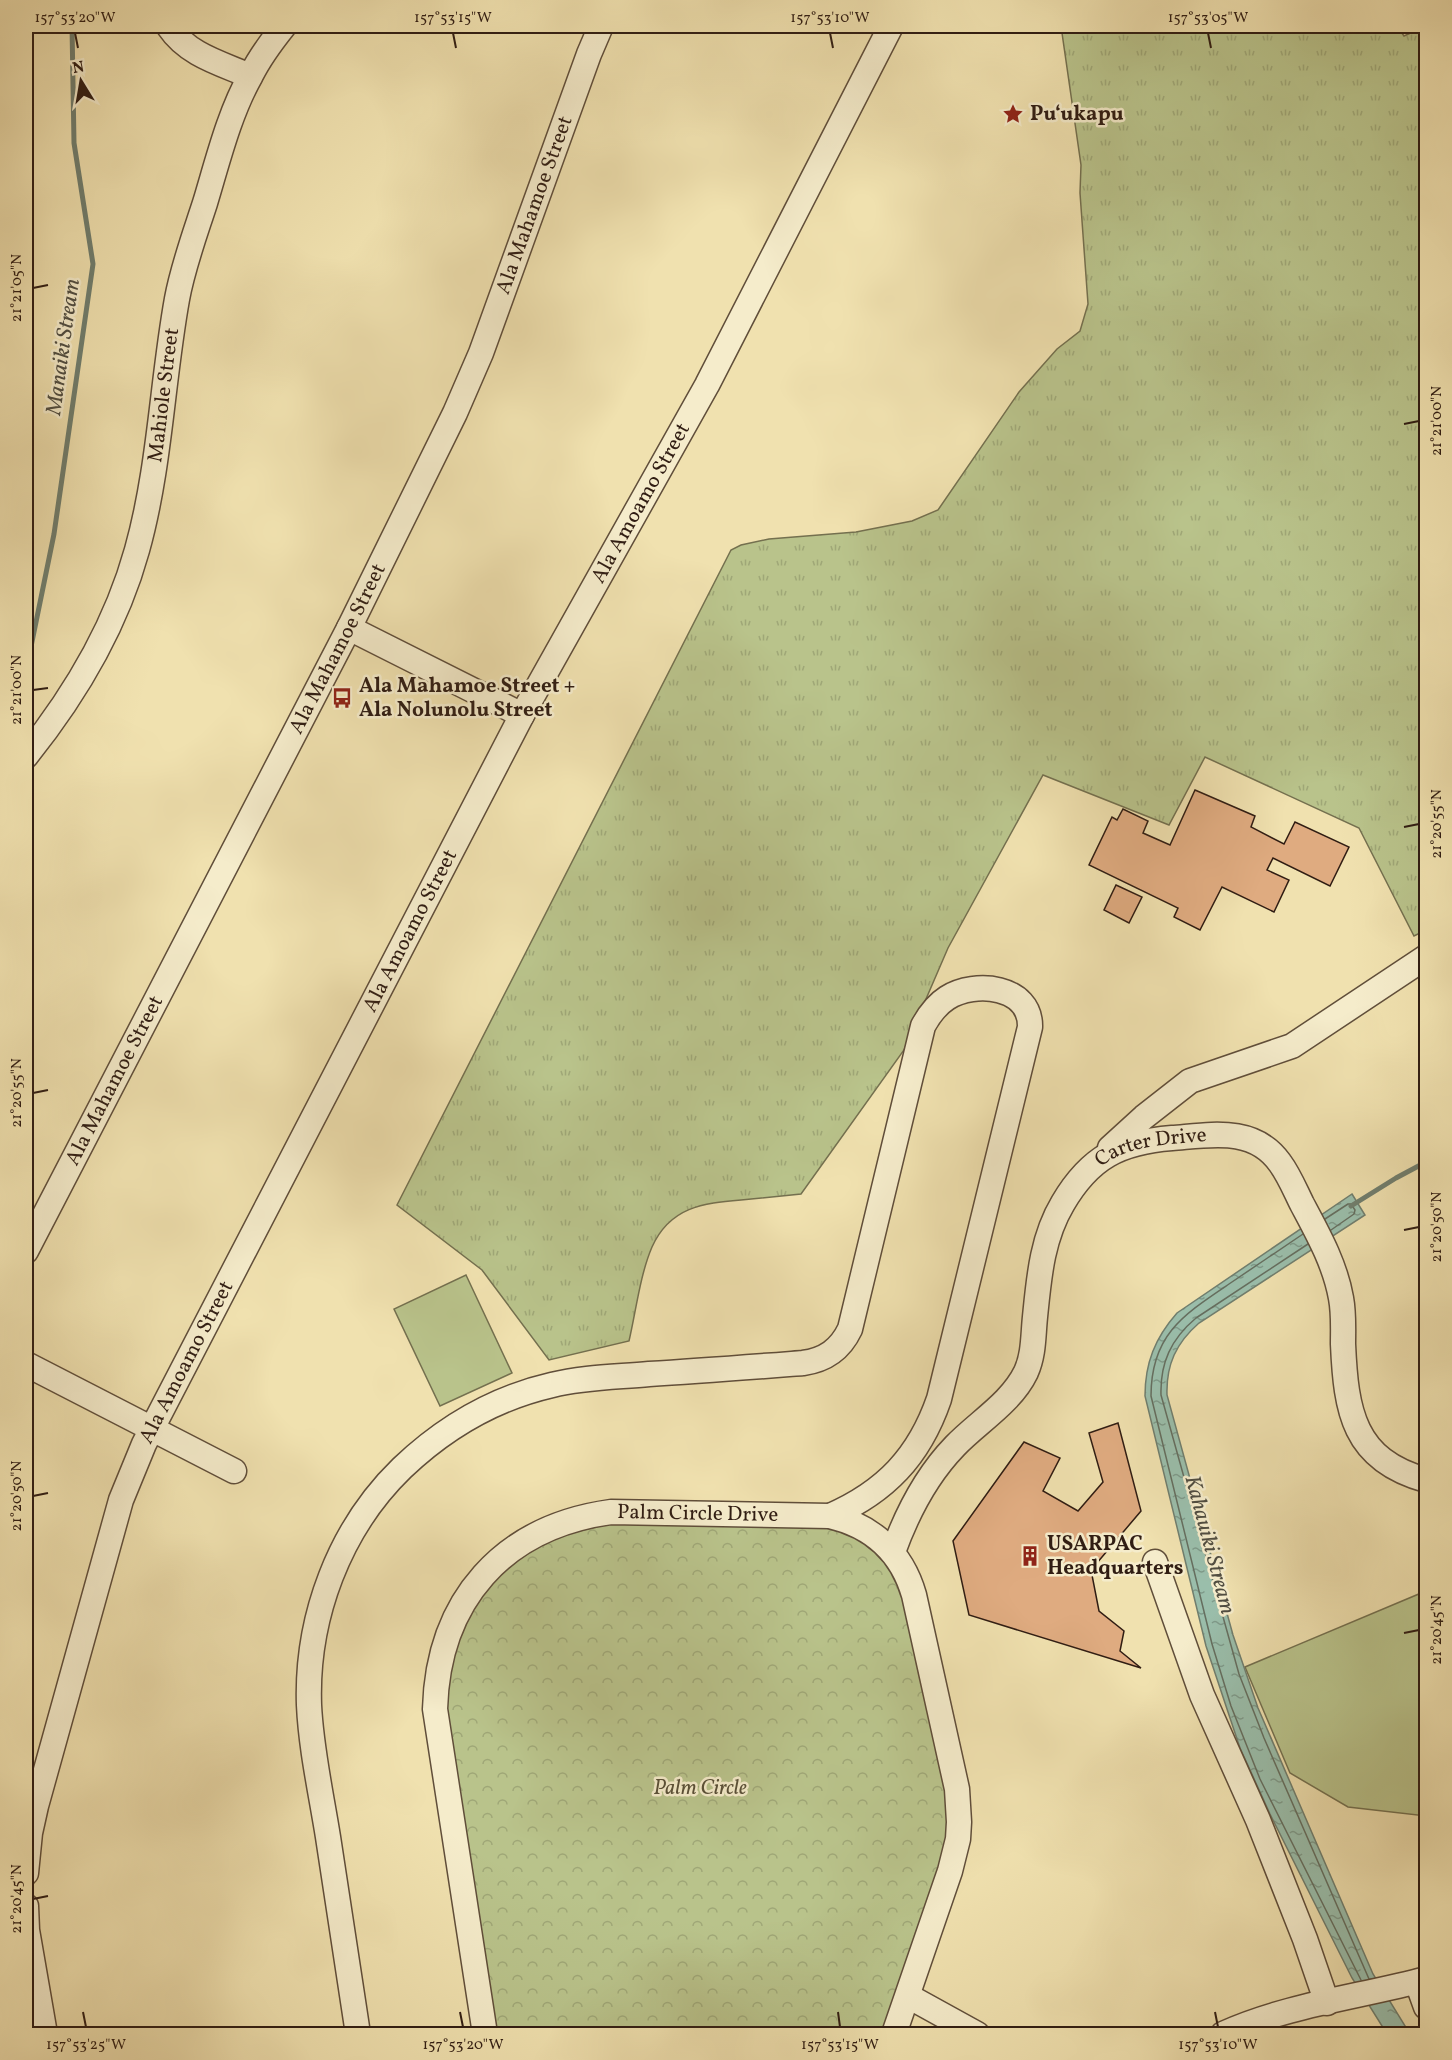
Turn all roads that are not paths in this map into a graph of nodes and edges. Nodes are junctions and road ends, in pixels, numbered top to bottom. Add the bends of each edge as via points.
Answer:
1 (284, 26) edge
2 (601, 26) edge
3 (891, 26) edge
4 (169, 27) edge
5 (250, 76) junction
6 (349, 628) junction
7 (522, 715) junction
8 (26, 756) edge
9 (1426, 957) edge
10 (1161, 1104) junction
11 (1175, 1138) junction
12 (1097, 1160) junction
13 (26, 1251) edge
14 (26, 1364) edge
15 (153, 1430) junction
16 (904, 1465) junction
17 (234, 1471) dead end
18 (1426, 1480) edge
19 (924, 1485) junction
20 (830, 1516) junction
21 (893, 1552) junction
22 (1155, 1562) dead end
23 (26, 1873) edge
24 (26, 1906) edge
25 (1413, 1983) edge
26 (908, 1996) junction
27 (1327, 2003) junction
28 (1426, 2007) edge
29 (45, 2034) edge
30 (358, 2034) edge
31 (485, 2034) edge
32 (894, 2034) edge
33 (977, 2034) edge
34 (1223, 2034) edge

1 - 5 street, Mahiole Street
2 - 6 street, Ala Mahamoe Street via 481,353
3 - 7 street, Ala Amoamo Street via 707,385
4 - 5 street via 198,55
5 - 8 street, Mahiole Street via 228,127 177,297 149,502 125,588 89,664
6 - 7 street
6 - 13 street, Ala Mahamoe Street
7 - 15 street, Ala Amoamo Street
9 - 10 street via 1292,1046 1196,1079
10 - 11 street
10 - 12 street
11 - 12 street, Carter Drive via 1134,1144
11 - 18 street, Carter Drive via 1224,1133 1243,1137 1261,1145 1281,1163 1337,1278 1346,1394 1354,1422 1379,1456 1401,1471
12 - 19 street, Carter Drive via 1071,1189 1048,1236 1040,1269 1032,1352 1021,1381 953,1448
14 - 15 street
15 - 17 street
15 - 23 street, Ala Amoamo Street via 121,1500 36,1806
16 - 19 street
16 - 20 street via 862,1500
16 - 30 street via 925,1434 939,1399 1030,1027 1029,1014 1020,1000 995,990 979,988 957,993 937,1006 923,1026 850,1329 833,1353 803,1363 578,1380 502,1401 456,1425 414,1457 378,1495 347,1540 317,1620 309,1705
19 - 21 street, Carter Drive
20 - 21 street, Palm Circle Drive via 869,1530
20 - 31 street, Palm Circle Drive via 611,1512 590,1515 531,1537 498,1562 470,1593 443,1648 435,1709
21 - 26 street, Palm Circle Drive via 910,1579 959,1806 955,1855
22 - 27 street via 1202,1695 1258,1820
24 - 29 street
25 - 27 street
25 - 28 street
26 - 32 street, Palm Circle Drive
26 - 33 street
27 - 34 street

